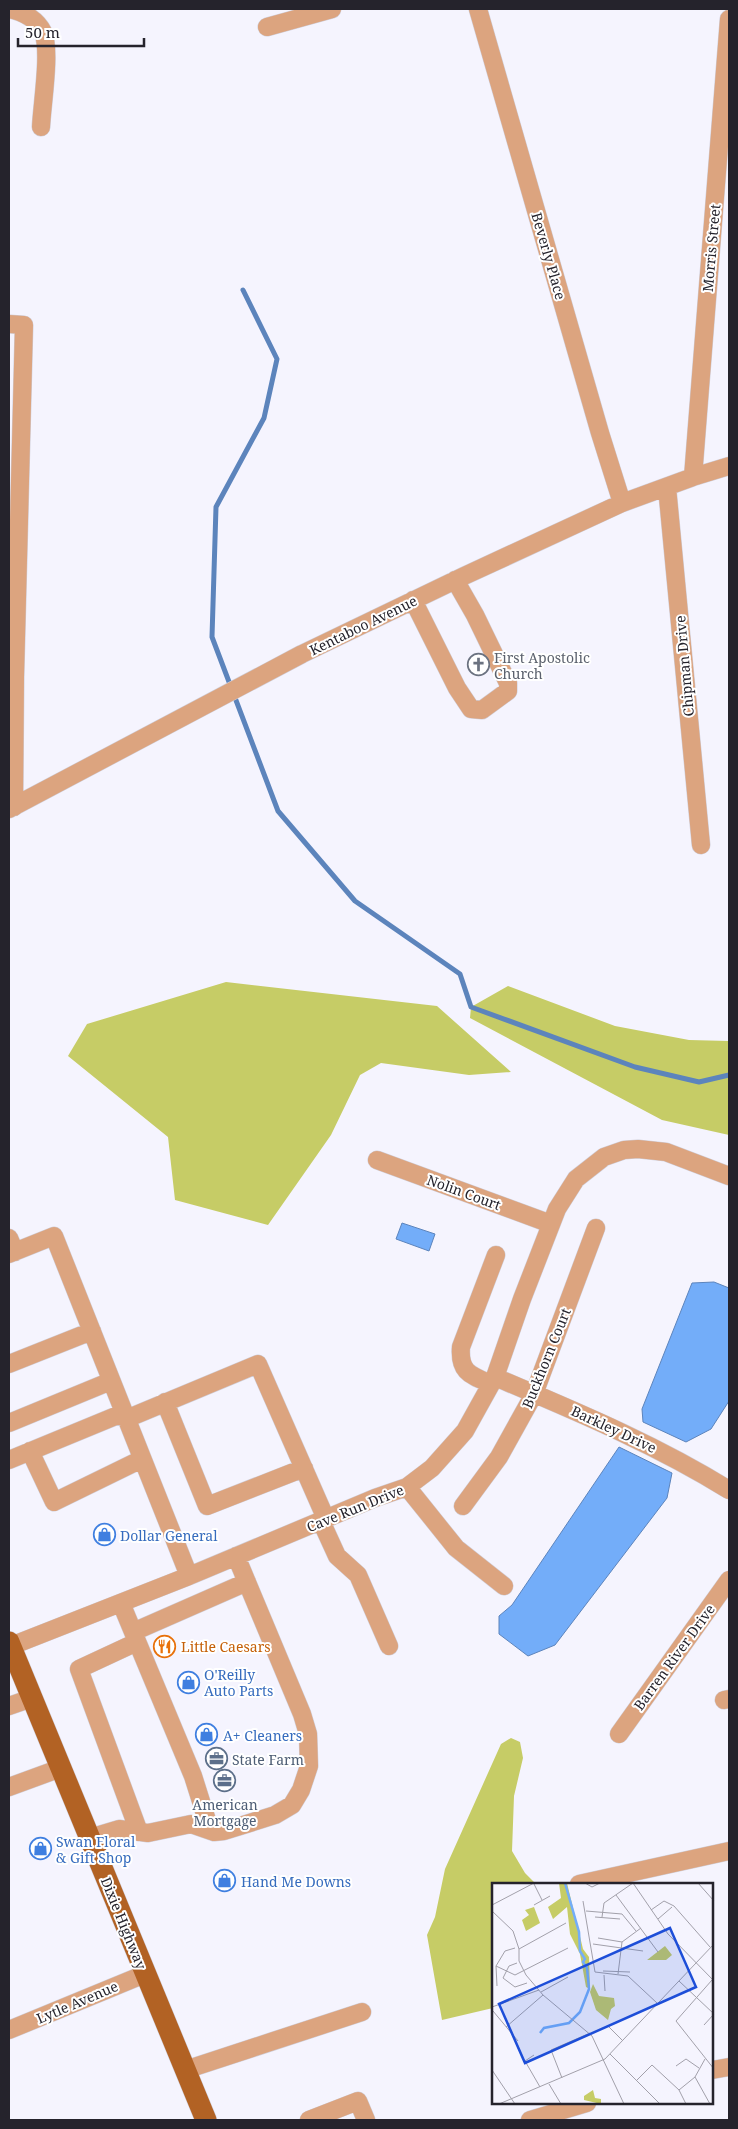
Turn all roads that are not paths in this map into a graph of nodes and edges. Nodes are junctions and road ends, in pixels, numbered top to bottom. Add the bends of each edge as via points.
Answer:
1 (10, 9) edge
2 (332, 9) edge
3 (478, 9) edge
4 (729, 19) edge
5 (267, 27) dead end
6 (41, 126) dead end
7 (16, 325) edge
8 (729, 466) edge
9 (693, 477) junction
10 (667, 487) junction
11 (622, 503) junction
12 (455, 580) junction
13 (413, 600) junction
14 (12, 808) edge
15 (701, 845) dead end
16 (376, 1160) dead end
17 (729, 1176) edge
18 (551, 1224) junction
19 (596, 1228) dead end
20 (11, 1248) edge
21 (496, 1254) dead end
22 (92, 1332) junction
23 (9, 1364) edge
24 (493, 1380) junction
25 (111, 1381) junction
26 (534, 1394) junction
27 (164, 1402) junction
28 (124, 1416) junction
29 (9, 1423) edge
30 (30, 1451) junction
31 (142, 1459) junction
32 (9, 1460) edge
33 (304, 1468) junction
34 (407, 1488) junction
35 (729, 1490) edge
36 (464, 1506) dead end
37 (323, 1520) junction
38 (236, 1556) junction
39 (189, 1576) junction
40 (729, 1580) edge
41 (247, 1582) junction
42 (504, 1586) dead end
43 (121, 1603) junction
44 (135, 1637) junction
45 (10, 1644) edge
46 (389, 1646) dead end
47 (32, 1698) junction
48 (9, 1706) edge
49 (619, 1734) dead end
50 (61, 1768) junction
51 (9, 1787) edge
52 (210, 1830) junction
53 (139, 1832) junction
54 (89, 1838) junction
55 (729, 1851) edge
56 (585, 1883) edge
57 (145, 1974) junction
58 (362, 2012) dead end
59 (9, 2030) edge
60 (729, 2067) edge
61 (185, 2070) junction
62 (713, 2070) edge
63 (584, 2104) edge
64 (206, 2120) edge
65 (309, 2120) edge
66 (366, 2120) edge
67 (530, 2120) edge

1 - 6 street via 35,20 43,33 46,54
2 - 5 street
3 - 11 street, Beverly Place
4 - 9 street, Morris Street
7 - 14 street
8 - 9 street, Kentaboo Avenue
9 - 10 street, Kentaboo Avenue
10 - 11 street, Kentaboo Avenue
10 - 15 street, Chipman Drive
11 - 12 street, Kentaboo Avenue
12 - 13 street, Kentaboo Avenue
12 - 13 street via 508,683 508,691 482,710 471,709 457,688
13 - 14 street, Kentaboo Avenue via 302,654
16 - 18 street, Nolin Court
17 - 18 street, Cave Run Drive via 666,1152 638,1148 624,1150 604,1157 576,1179 567,1190
18 - 24 street, Cave Run Drive
19 - 26 street, Buckhorn Court
20 - 22 street via 54,1236
21 - 24 street, Barkley Drive via 461,1347 460,1360 465,1370
22 - 23 street
22 - 25 street
24 - 26 street, Barkley Drive
24 - 34 street, Cave Run Drive via 465,1431 443,1458
25 - 28 street
25 - 29 street
26 - 35 street, Barkley Drive via 642,1441
26 - 36 street, Buckhorn Court via 499,1457
27 - 28 street
27 - 33 street via 258,1364
27 - 33 street via 207,1506
28 - 30 street
28 - 31 street
30 - 31 street via 54,1502
30 - 32 street
31 - 39 street
33 - 37 street
34 - 37 street, Cave Run Drive
34 - 42 street via 456,1548
37 - 38 street, Cave Run Drive
37 - 46 street via 337,1556 358,1575
38 - 39 street, Cave Run Drive
38 - 41 street
39 - 43 street, Cave Run Drive
40 - 49 street, Barren River Drive
41 - 44 street
41 - 52 street via 302,1714 308,1734 309,1766 292,1805 275,1815 224,1831
43 - 44 street
43 - 45 street, Cave Run Drive
44 - 52 street via 193,1776
44 - 53 street via 79,1669
45 - 47 main road, Dixie Highway
47 - 48 street
47 - 50 main road, Dixie Highway
50 - 51 street
50 - 54 main road, Dixie Highway
52 - 53 street via 191,1824
53 - 54 street via 119,1830
54 - 57 main road, Dixie Highway
55 - 56 street
57 - 59 street, Lytle Avenue
57 - 61 main road, Dixie Highway
58 - 61 street
60 - 62 street
61 - 64 main road, Dixie Highway
63 - 67 street
65 - 66 street via 358,2101

